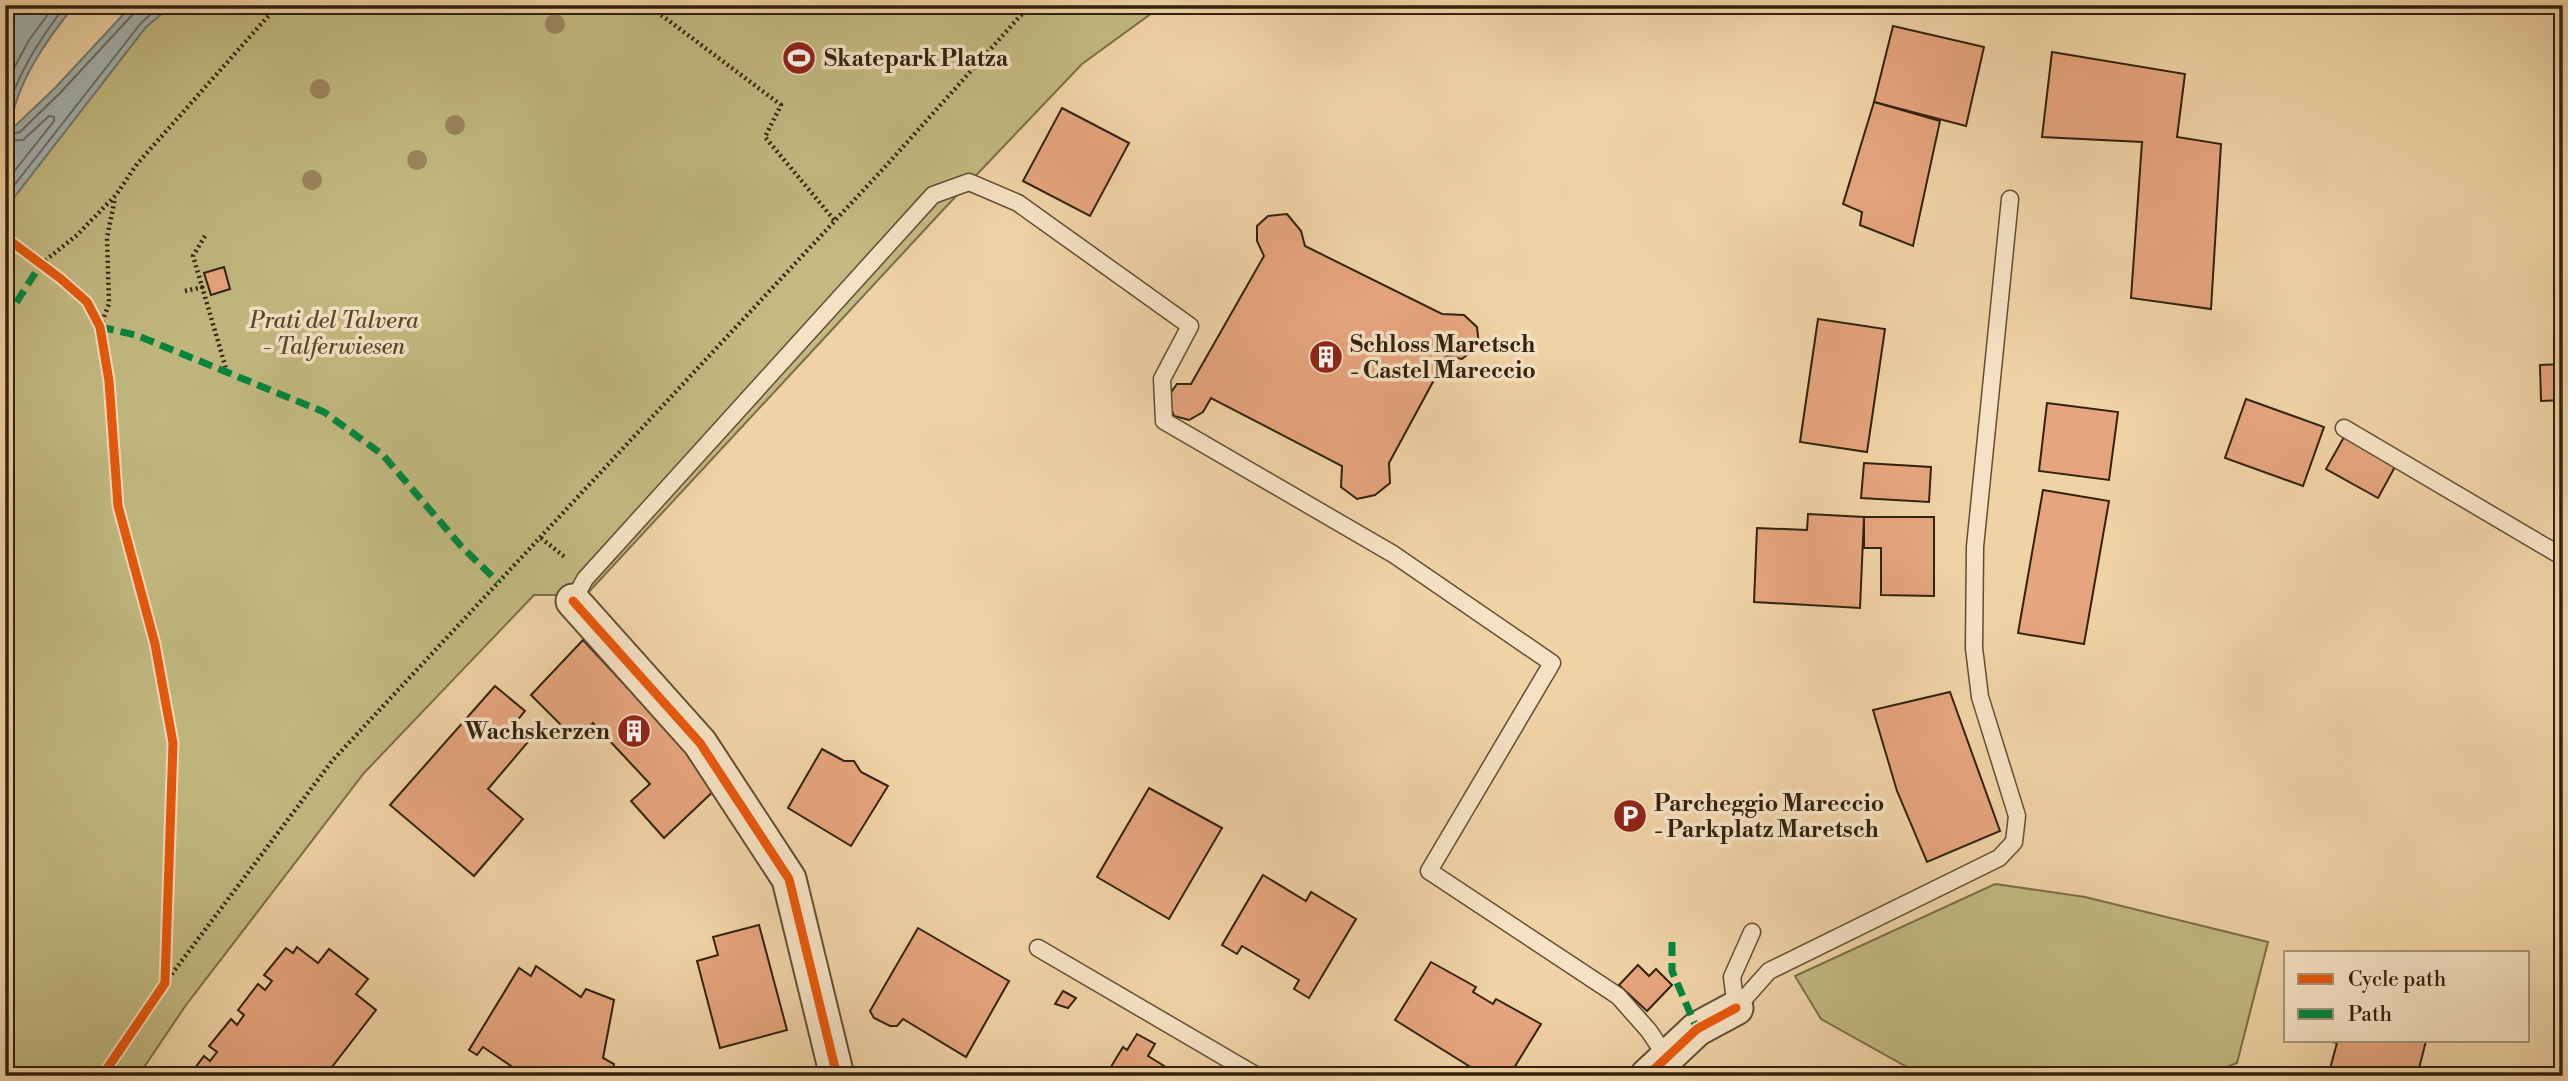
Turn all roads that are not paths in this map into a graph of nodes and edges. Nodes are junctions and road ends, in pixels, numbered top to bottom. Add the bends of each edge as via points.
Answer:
1 (2010, 199) dead end
2 (2344, 428) dead end
3 (2563, 557) edge
4 (573, 601) joint
5 (1752, 932) dead end
6 (1038, 948) dead end
7 (1737, 1008) junction
8 (1657, 1067) edge
9 (837, 1076) edge
10 (1257, 1076) edge

1 - 7 lane via 1975,547 1974,648 1980,697 2017,816 2014,842 1999,858 1769,971
2 - 3 lane
4 - 8 lane via 585,579 933,195 969,182 1018,203 1190,326 1162,379 1164,421 1393,554 1552,663 1429,872 1618,996 1649,1031
4 - 9 street via 700,743 789,879
5 - 7 lane via 1732,977
6 - 10 lane
7 - 8 street via 1697,1028

